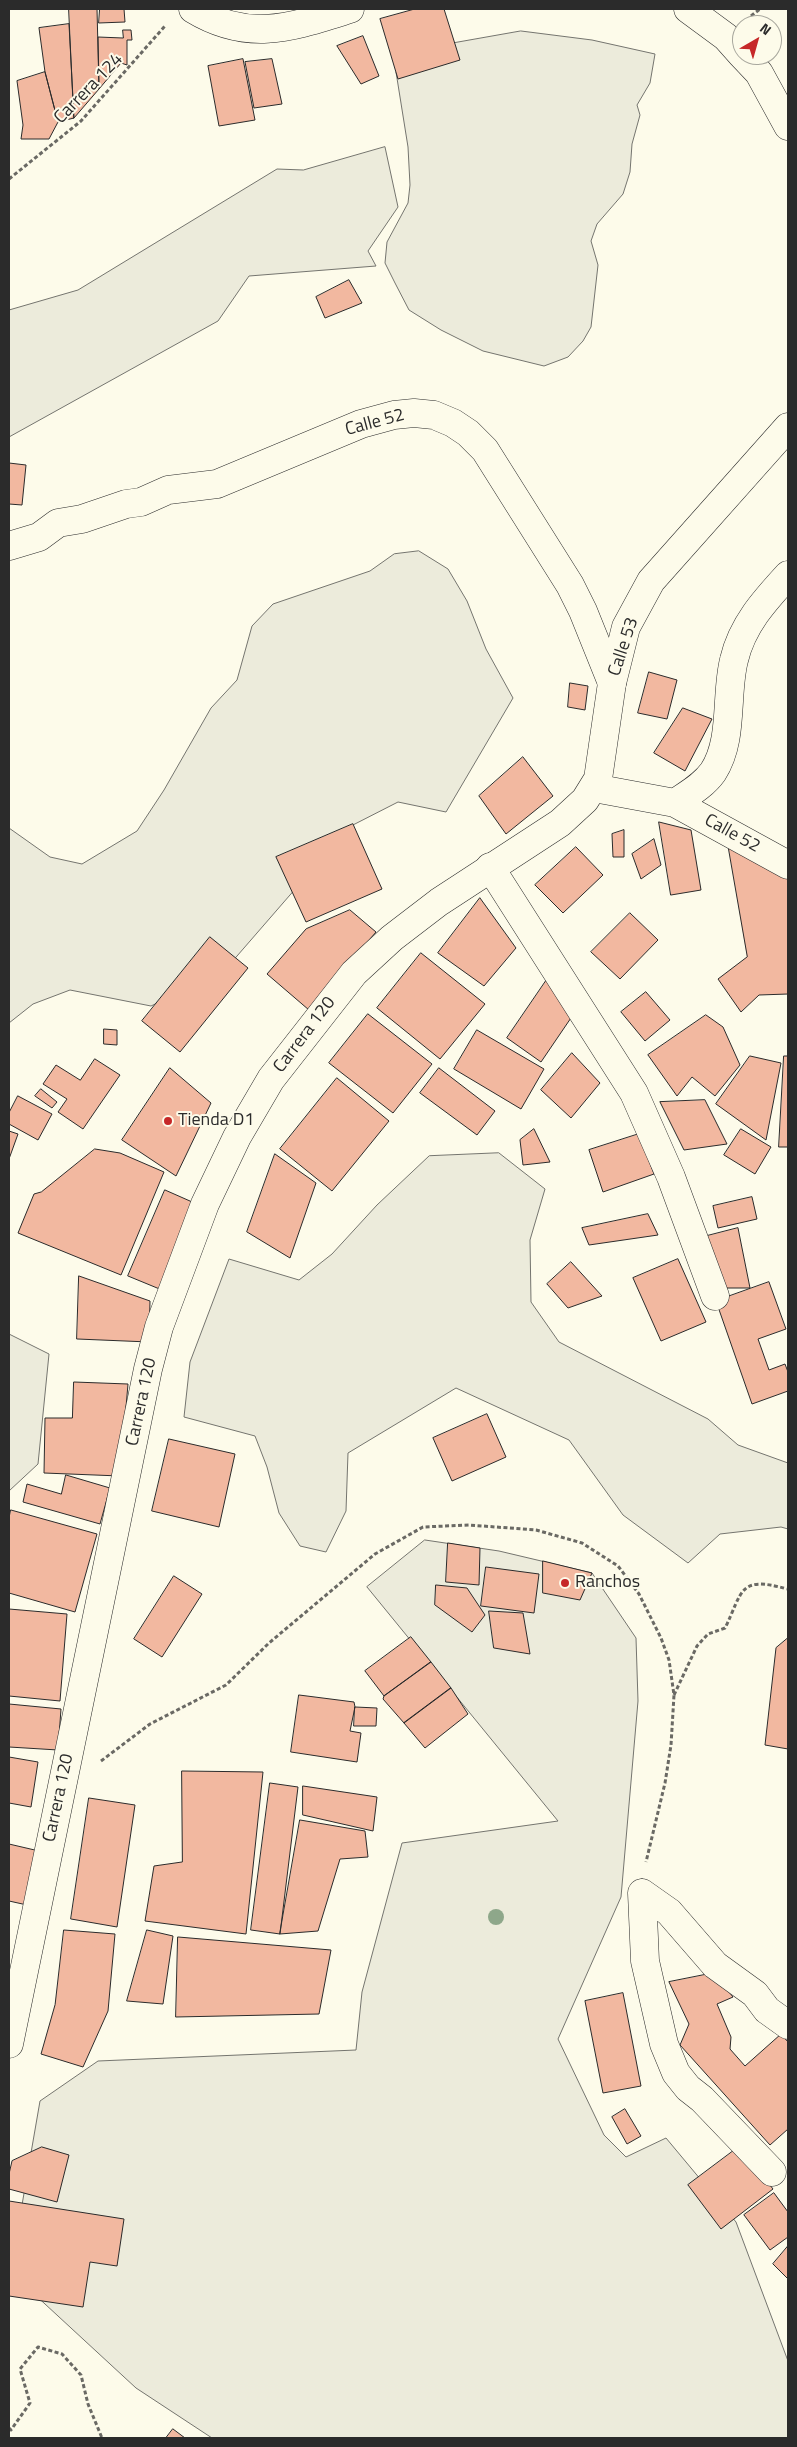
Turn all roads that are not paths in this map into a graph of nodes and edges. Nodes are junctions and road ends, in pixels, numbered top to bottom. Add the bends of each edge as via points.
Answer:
1 (193, 9) edge
2 (350, 9) edge
3 (688, 9) edge
4 (732, 44) edge
5 (751, 65) edge
6 (788, 126) edge
7 (788, 427) edge
8 (9, 546) edge
9 (788, 575) edge
10 (612, 683) junction
11 (594, 788) junction
12 (675, 803) junction
13 (788, 865) edge
14 (490, 867) junction
15 (715, 1296) dead end
16 (788, 2026) edge
17 (9, 2044) edge
18 (772, 2172) dead end

1 - 2 street via 223,25 254,30 297,26
3 - 4 street
5 - 6 street
7 - 10 street, Calle 53 via 651,582 626,627
8 - 10 street, Calle 52 via 39,537 58,522 82,519 141,502 168,490 217,484 378,418 414,413 434,415 468,433 485,450 570,585
9 - 12 street via 756,610 734,660 723,748 713,771 700,786
10 - 11 street, Calle 53 via 600,772
11 - 12 street, Calle 52
11 - 14 street, Calle 53 via 560,823
12 - 13 street, Calle 52
14 - 15 street via 634,1093 671,1177
14 - 17 street, Carrera 120 via 408,926 354,972 272,1079 237,1137 205,1204 159,1327
16 - 18 street via 767,2010 754,1994 714,1965 669,1912 642,1893 645,1961 664,2044 676,2073

